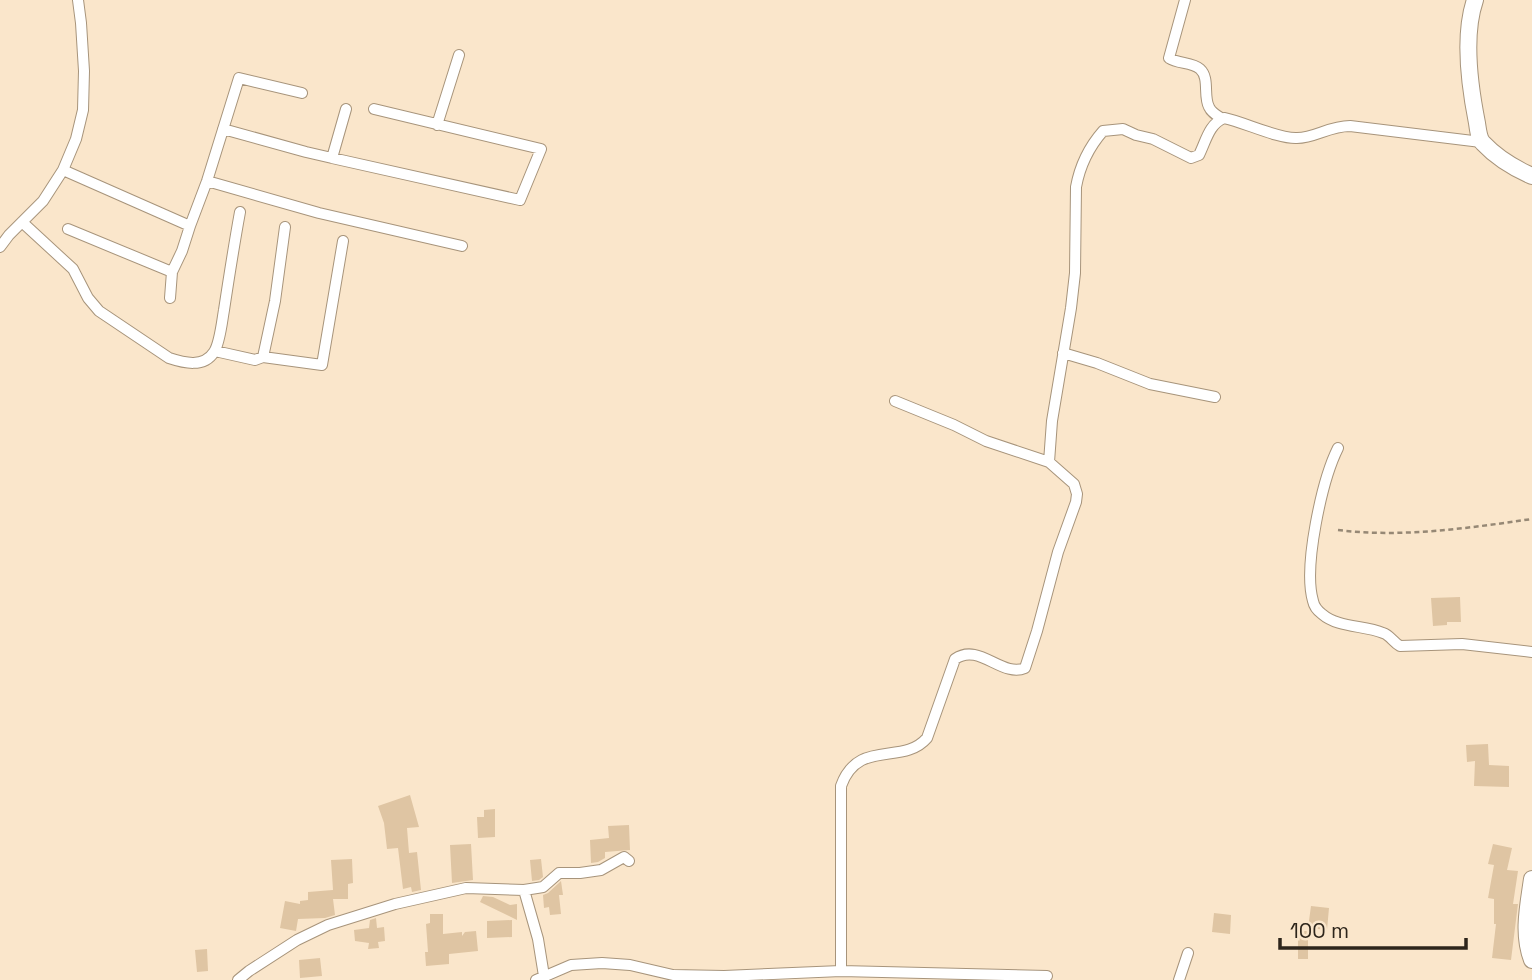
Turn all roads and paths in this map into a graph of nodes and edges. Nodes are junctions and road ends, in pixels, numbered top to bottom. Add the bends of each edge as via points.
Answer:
1 (78, 0) edge
2 (1185, 0) edge
3 (1475, 0) edge
4 (459, 55) dead end
5 (302, 93) dead end
6 (346, 109) dead end
7 (374, 109) dead end
8 (1221, 118) junction
9 (437, 125) junction
10 (223, 129) junction
11 (1481, 142) junction
12 (332, 158) junction
13 (63, 170) junction
14 (1532, 176) edge
15 (207, 181) junction
16 (240, 212) dead end
17 (22, 222) junction
18 (190, 226) junction
19 (285, 227) dead end
20 (68, 229) dead end
21 (343, 241) dead end
22 (462, 246) dead end
23 (0, 247) edge
24 (172, 272) junction
25 (170, 298) dead end
26 (215, 351) junction
27 (1063, 353) junction
28 (263, 357) junction
29 (1215, 397) dead end
30 (895, 401) dead end
31 (1338, 449) dead end
32 (1049, 462) junction
33 (1532, 519) edge
34 (1338, 530) dead end
35 (1532, 652) edge
36 (629, 861) dead end
37 (1532, 879) edge
38 (524, 890) junction
39 (1188, 953) dead end
40 (1532, 960) edge
41 (841, 971) junction
42 (887, 976) edge
43 (1047, 976) dead end
44 (540, 978) edge
45 (238, 980) edge
46 (1180, 980) edge

1 - 13 street via 83,110
2 - 8 street via 1170,58 1200,69 1208,105
3 - 11 street via 1469,58
4 - 9 street
5 - 10 street via 239,78
6 - 12 street
7 - 9 street
8 - 11 street via 1286,137 1350,126
8 - 27 street via 1193,158 1123,129 1104,131 1092,144 1076,187 1075,273
9 - 12 street via 541,149 520,200
10 - 12 street
10 - 15 street
11 - 14 street
13 - 17 street
13 - 18 street
15 - 18 street
15 - 22 street
16 - 26 street
17 - 23 street
17 - 26 street via 70,266 92,304 111,320 179,361 203,362
18 - 24 street
19 - 28 street
20 - 24 street
21 - 28 street via 322,365
24 - 25 street
26 - 28 street via 255,360
27 - 29 street via 1150,384
27 - 32 street
30 - 32 street via 986,441
31 - 35 street via 1315,525 1311,559 1313,603 1320,613 1385,633 1400,646 1462,644
32 - 41 street via 1074,484 1077,494 1025,668 1013,671 962,654 955,659 923,743 867,758 852,768 841,786
33 - 34 path via 1410,532
36 - 38 street via 624,857 601,870 559,873 543,887
37 - 40 street via 1526,930
38 - 44 street via 538,939
38 - 45 street via 466,888 328,925
39 - 46 street
41 - 42 street
41 - 44 street via 673,975 602,963 571,965
42 - 43 street

